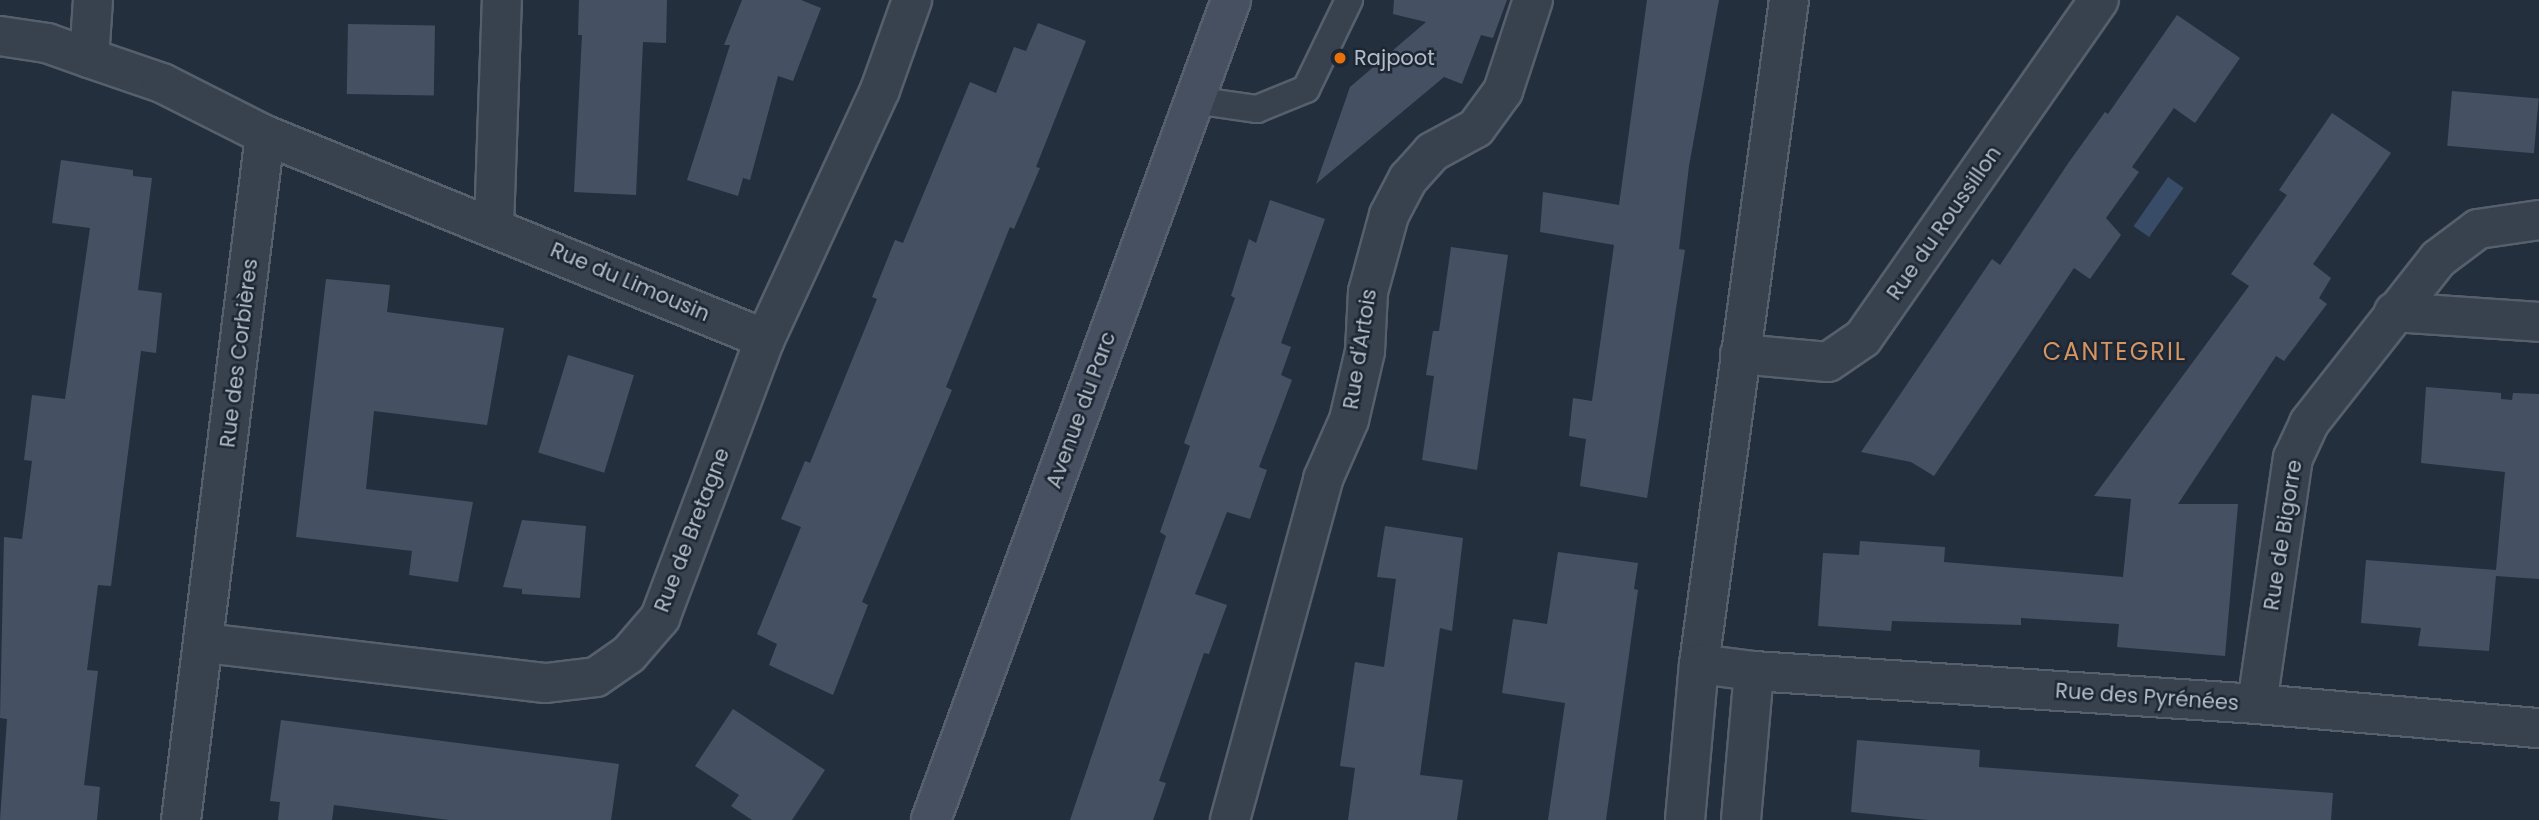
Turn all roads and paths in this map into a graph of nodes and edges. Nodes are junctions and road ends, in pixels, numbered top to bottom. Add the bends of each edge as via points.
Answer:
1 (93, 0) edge
2 (502, 0) edge
3 (912, 0) edge
4 (1231, 0) edge
5 (1349, 0) edge
6 (1533, 0) edge
7 (1789, 0) edge
8 (2099, 0) edge
9 (0, 37) edge
10 (89, 58) junction
11 (1194, 100) junction
12 (265, 135) junction
13 (2539, 220) edge
14 (494, 226) junction
15 (2394, 312) junction
16 (2539, 323) edge
17 (765, 339) junction
18 (1740, 354) junction
19 (205, 643) junction
20 (1699, 664) junction
21 (1754, 671) junction
22 (2257, 704) junction
23 (2539, 728) edge
24 (181, 820) edge
25 (931, 820) edge
26 (1230, 820) edge
27 (1685, 820) edge
28 (1741, 820) edge

1 - 10 street
2 - 14 street
3 - 17 street, Rue de Bretagne via 880,90
4 - 11 street, Avenue du Parc
5 - 11 lane via 1306,89 1257,109
6 - 26 street, Rue d'Artois via 1503,91 1476,128 1432,152 1408,179 1389,215 1368,292 1365,351 1349,420 1324,480
7 - 18 street
8 - 18 street, Rue du Roussillon via 1863,338 1828,362
9 - 10 street via 47,43
10 - 12 street via 162,83
11 - 25 street, Avenue du Parc
12 - 14 street, Rue du Limousin
12 - 19 street, Rue des Corbières
13 - 15 street, Rue de Bigorre via 2477,229 2438,259
14 - 17 street, Rue du Limousin
15 - 16 street
15 - 22 street, Rue de Bigorre via 2309,423 2293,458
17 - 19 street, Rue de Bretagne via 660,618 629,654 596,677 546,683
18 - 20 street
19 - 24 street, Rue des Corbières
20 - 21 street, Rue des Pyrénées
20 - 27 street
21 - 22 street, Rue des Pyrénées
21 - 28 street
22 - 23 street, Rue des Pyrénées

